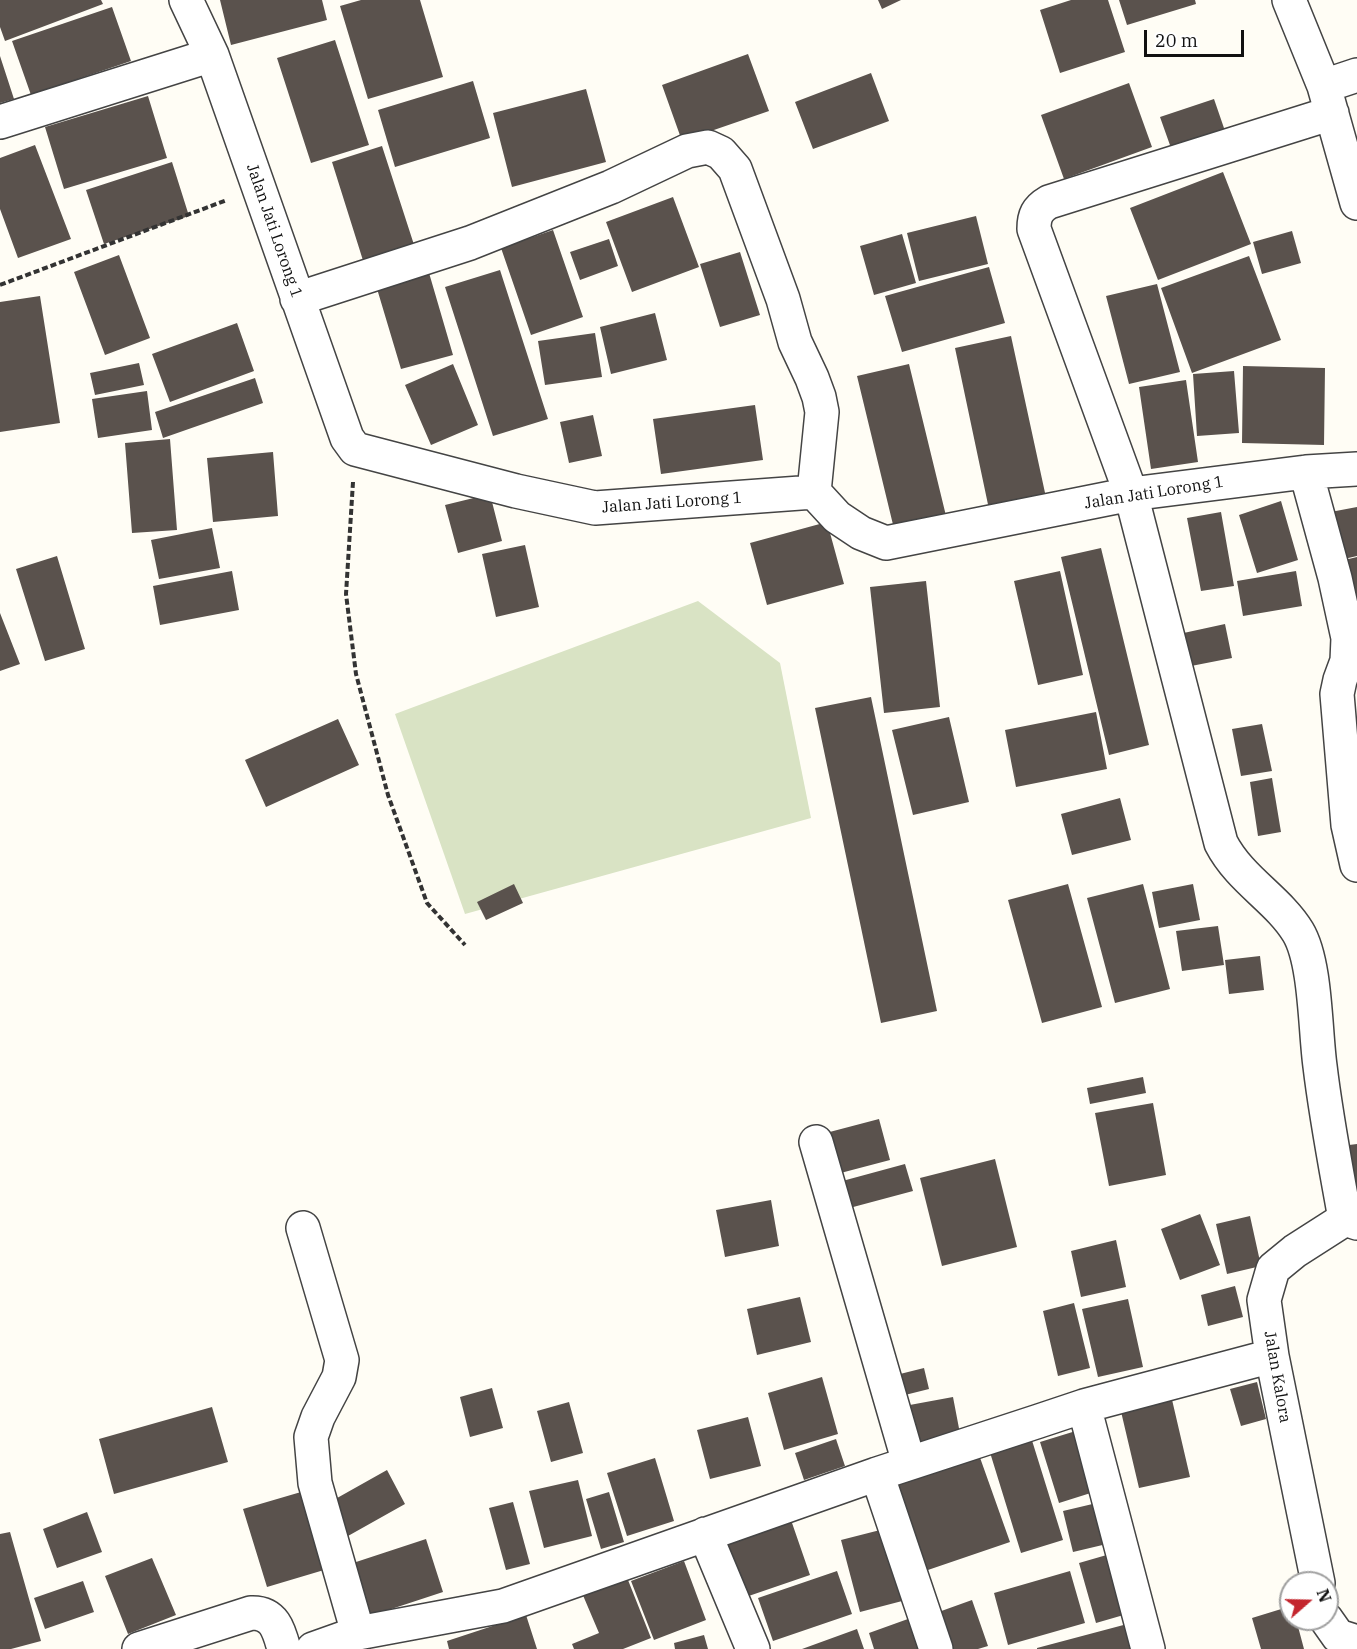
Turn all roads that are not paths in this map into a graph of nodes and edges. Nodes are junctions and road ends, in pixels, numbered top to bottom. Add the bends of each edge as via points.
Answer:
1 (186, 0) edge
2 (1289, 0) edge
3 (212, 55) junction
4 (1357, 75) edge
5 (1328, 99) junction
6 (0, 122) edge
7 (1357, 203) edge
8 (297, 299) junction
9 (1357, 469) edge
10 (1306, 472) junction
11 (814, 492) junction
12 (1131, 494) junction
13 (1357, 865) edge
14 (816, 1142) dead end
15 (1351, 1221) edge
16 (303, 1228) dead end
17 (1272, 1356) junction
18 (1084, 1406) junction
19 (909, 1463) junction
20 (877, 1474) junction
21 (705, 1534) junction
22 (1316, 1571) edge
23 (1334, 1631) edge
24 (358, 1633) junction
25 (1357, 1642) edge
26 (139, 1649) edge
27 (284, 1649) edge
28 (313, 1649) edge
29 (753, 1649) edge
30 (936, 1649) edge
31 (1148, 1649) edge

1 - 3 street, Jalan Jati Lorong 1
2 - 5 street
3 - 6 street
3 - 8 street, Jalan Jati Lorong 1
4 - 5 street
5 - 7 street
5 - 12 street via 1038,209 1034,223 1037,242
8 - 11 street, Jalan Jati Lorong 1 via 346,438 355,449 595,508
8 - 11 street via 470,243 611,187 687,151 708,147 721,153 735,168 795,342 819,397 822,412
9 - 10 street, Jalan Jati Lorong 1
10 - 12 street, Jalan Jati Lorong 1
10 - 13 street via 1348,638 1347,661 1337,694 1348,825
11 - 12 street, Jalan Jati Lorong 1 via 837,517 886,543
12 - 15 street via 1221,843 1230,860 1298,932 1309,957 1320,1068
14 - 19 street
15 - 17 street, Jalan Kalora via 1295,1251 1273,1269 1264,1300
16 - 24 street via 342,1359 339,1377 311,1437 315,1484
17 - 18 street
17 - 22 street, Jalan Kalora
18 - 19 street
18 - 31 street
19 - 20 street
20 - 21 street
20 - 30 street
21 - 24 street via 503,1606
21 - 29 street
23 - 25 street
24 - 28 street
26 - 27 street via 259,1613 268,1616 278,1628

